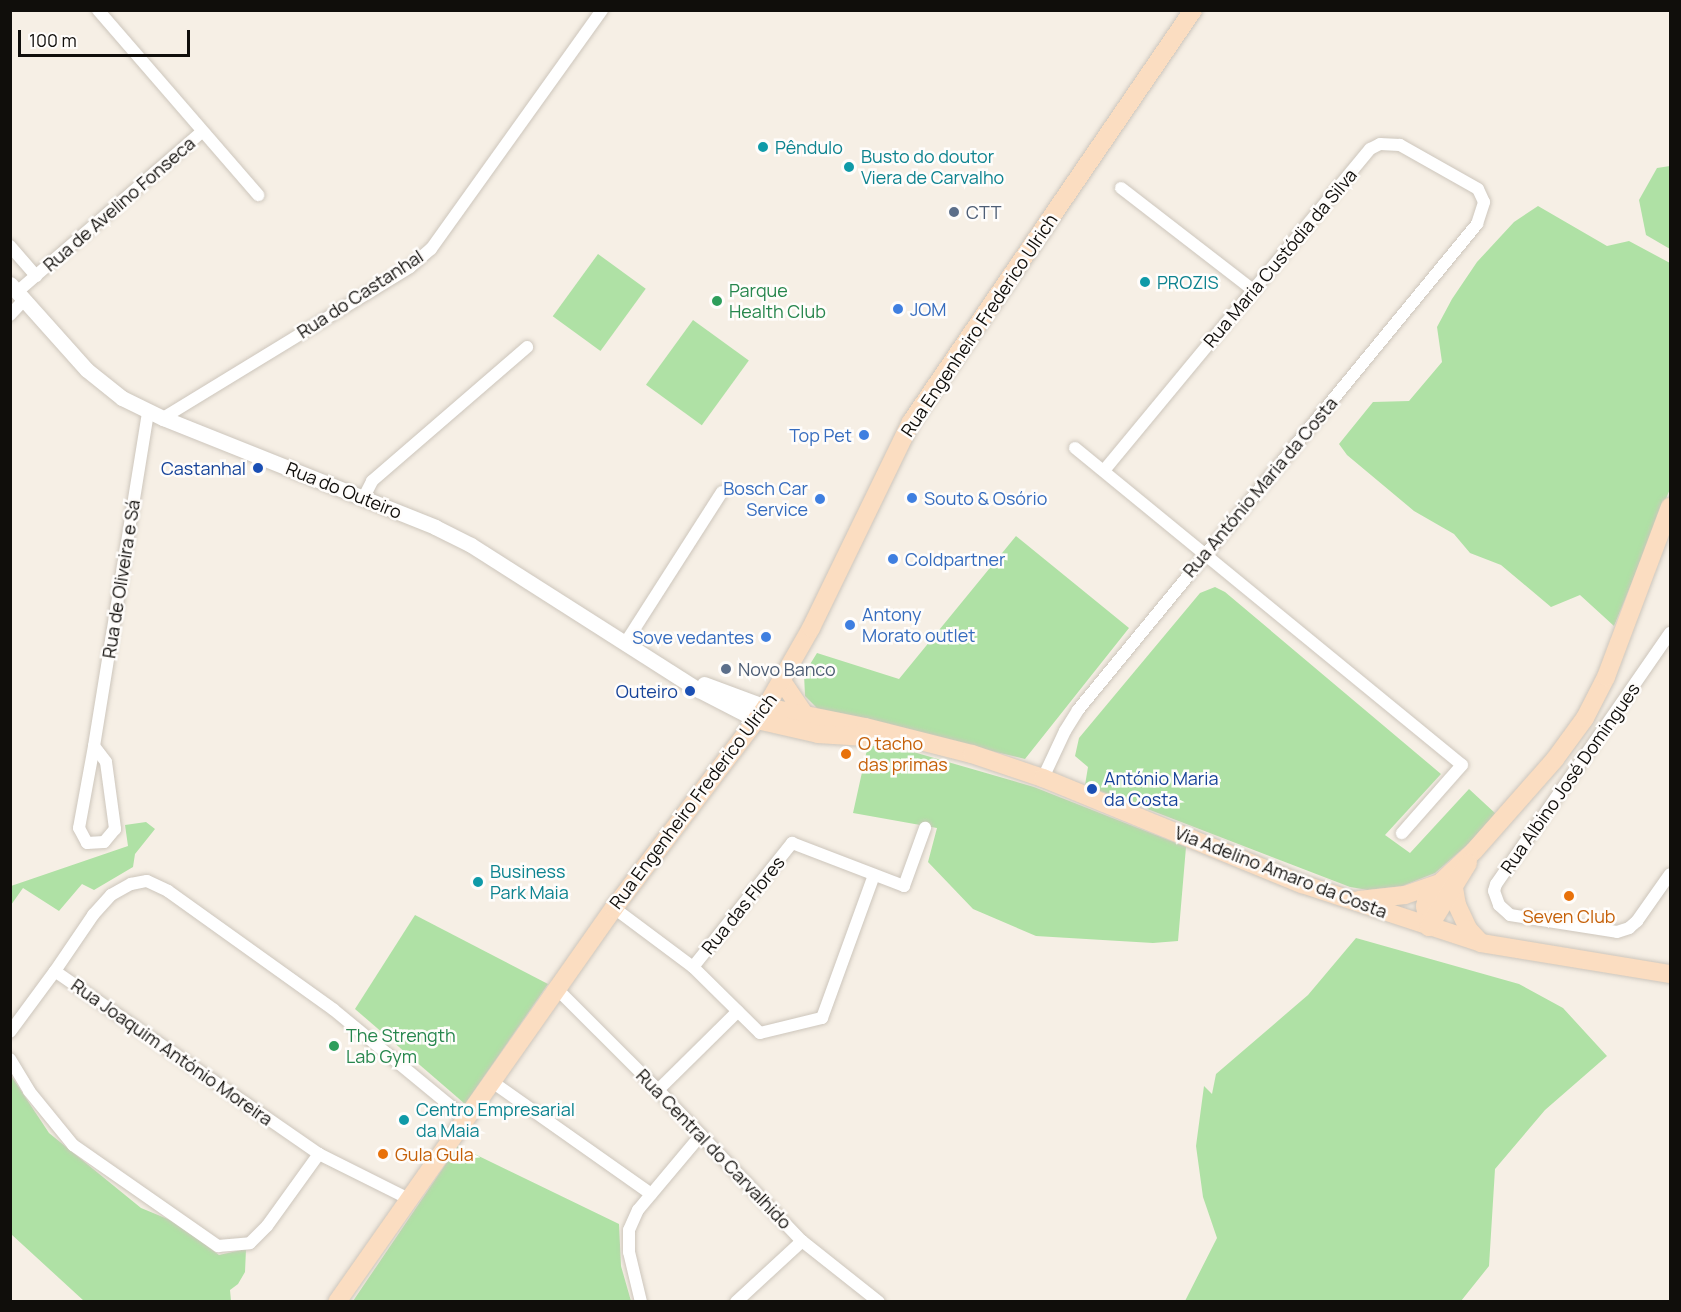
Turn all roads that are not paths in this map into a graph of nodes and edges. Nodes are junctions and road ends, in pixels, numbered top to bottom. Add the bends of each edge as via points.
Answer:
1 (98, 10) edge
2 (602, 10) edge
3 (1193, 10) edge
4 (202, 132) junction
5 (1121, 188) dead end
6 (258, 195) dead end
7 (1484, 202) joint
8 (10, 246) edge
9 (36, 276) junction
10 (1253, 290) junction
11 (17, 292) edge
12 (10, 315) edge
13 (527, 347) dead end
14 (148, 411) junction
15 (163, 418) junction
16 (1075, 448) dead end
17 (1104, 471) junction
18 (722, 492) dead end
19 (364, 497) junction
20 (1671, 507) edge
21 (1671, 527) edge
22 (1657, 545) junction
23 (1204, 555) junction
24 (1671, 633) edge
25 (626, 642) junction
26 (782, 681) junction
27 (762, 714) junction
28 (805, 715) junction
29 (901, 738) junction
30 (94, 746) junction
31 (1043, 778) junction
32 (925, 828) dead end
33 (1402, 833) dead end
34 (1671, 874) edge
35 (874, 875) junction
36 (1446, 886) junction
37 (1346, 900) junction
38 (614, 908) junction
39 (1429, 927) junction
40 (1481, 943) junction
41 (693, 967) junction
42 (54, 971) junction
43 (1671, 974) edge
44 (556, 988) junction
45 (738, 1011) junction
46 (10, 1032) edge
47 (10, 1059) edge
48 (491, 1081) junction
49 (658, 1090) junction
50 (465, 1118) junction
51 (700, 1135) junction
52 (320, 1154) junction
53 (651, 1194) junction
54 (409, 1198) junction
55 (802, 1241) junction
56 (337, 1302) edge
57 (641, 1302) edge
58 (736, 1302) edge
59 (879, 1302) edge

1 - 4 street
2 - 15 street, Rua do Castanhal via 431,249 410,267
3 - 26 main road, Rua Engenheiro Frederico Ulrich via 911,422
4 - 6 street
4 - 9 street, Rua de Avelino Fonseca
5 - 10 street
7 - 10 street, Rua Maria Custódia da Silva via 1478,189 1410,151 1391,143 1380,144 1364,155
7 - 23 street, Rua António Maria da Costa via 1477,224
8 - 9 street
9 - 11 street
10 - 17 street, Rua Maria Custódia da Silva
11 - 12 street
11 - 14 street, Rua do Outeiro via 87,370 110,390
13 - 19 street via 372,481
14 - 15 street, Rua do Outeiro
14 - 30 street, Rua de Oliveira e Sá
15 - 19 street, Rua do Outeiro
16 - 17 street
17 - 23 street
18 - 25 street
19 - 25 street, Rua do Outeiro via 471,545
20 - 22 main road
21 - 22 main road
22 - 36 main road via 1606,677 1585,718 1555,759
23 - 31 street, Rua António Maria da Costa via 1078,710
23 - 33 street via 1462,765
24 - 34 street, Rua Albino José Domingues via 1494,891 1499,905 1510,915 1617,932 1637,921
25 - 27 street, Rua do Outeiro via 699,690
26 - 27 main road, Rua Engenheiro Frederico Ulrich
26 - 28 main road
27 - 28 main road, Via Adelino Amaro da Costa
27 - 29 main road, Via Adelino Amaro da Costa via 818,734
27 - 38 main road, Rua Engenheiro Frederico Ulrich
28 - 29 main road, Via Adelino Amaro da Costa
29 - 31 main road, Via Adelino Amaro da Costa via 972,754
30 - 30 street, Rua de Oliveira e Sá via 79,828 87,843 104,842 116,829 106,762
31 - 37 main road, Via Adelino Amaro da Costa
32 - 35 street via 904,886
35 - 41 street, Rua das Flores via 792,843
35 - 45 street via 822,1018 760,1033
36 - 37 main road via 1372,900
36 - 39 main road via 1428,894 1425,906
36 - 40 main road via 1468,929
37 - 39 main road, Via Adelino Amaro da Costa
38 - 41 street
38 - 44 main road, Rua Engenheiro Frederico Ulrich
39 - 40 main road, Via Adelino Amaro da Costa
40 - 43 main road, Via Adelino Amaro da Costa
41 - 45 street
42 - 46 street
42 - 50 street, Rua Joaquim António Moreira via 111,895 131,884 147,881 168,891 334,1010
42 - 52 street, Rua Joaquim António Moreira
44 - 48 main road, Rua Engenheiro Frederico Ulrich
44 - 49 street, Rua Central do Carvalhido
45 - 49 street
47 - 52 street via 29,1091 73,1144 218,1246 250,1243
48 - 50 main road, Rua Engenheiro Frederico Ulrich
48 - 53 street
49 - 51 street, Rua Central do Carvalhido
50 - 54 main road, Rua Engenheiro Frederico Ulrich
51 - 53 street
51 - 55 street, Rua Central do Carvalhido
52 - 54 street, Rua Joaquim António Moreira
53 - 57 street via 629,1230 629,1252
54 - 56 main road, Rua Engenheiro Frederico Ulrich
55 - 58 street
55 - 59 street, Rua Central do Carvalhido

